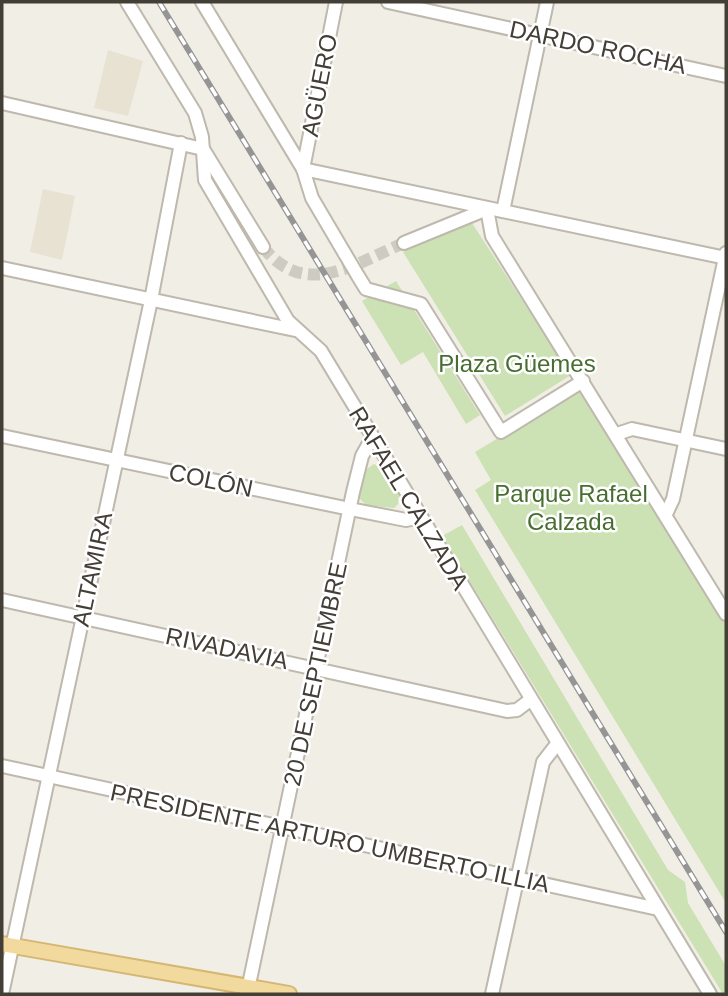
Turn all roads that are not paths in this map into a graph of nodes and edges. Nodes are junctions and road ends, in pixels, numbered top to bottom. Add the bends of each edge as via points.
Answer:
1 (127, 2) edge
2 (202, 2) edge
3 (336, 2) edge
4 (388, 2) edge
5 (547, 2) edge
6 (540, 34) junction
7 (726, 76) edge
8 (2, 103) edge
9 (181, 143) junction
10 (203, 149) junction
11 (303, 169) junction
12 (488, 209) junction
13 (503, 211) junction
14 (459, 221) junction
15 (492, 236) junction
16 (404, 243) tunnel mouth
17 (263, 247) tunnel mouth
18 (726, 256) edge
19 (2, 268) edge
20 (151, 300) junction
21 (295, 330) junction
22 (583, 381) junction
23 (617, 434) junction
24 (2, 436) edge
25 (372, 438) junction
26 (686, 440) junction
27 (726, 449) edge
28 (116, 460) junction
29 (350, 509) junction
30 (666, 514) junction
31 (421, 517) junction
32 (2, 600) edge
33 (726, 614) edge
34 (81, 617) junction
35 (318, 667) junction
36 (530, 700) junction
37 (557, 744) junction
38 (2, 766) edge
39 (47, 776) junction
40 (282, 827) junction
41 (519, 880) junction
42 (658, 909) junction
43 (7, 945) edge
44 (248, 991) edge
45 (2, 994) edge
46 (289, 994) edge
47 (492, 994) edge
48 (710, 994) edge

1 - 10 street, RAFAEL CALZADA via 195,113
2 - 11 street
3 - 11 street, AGÜERO
4 - 6 street, DARDO ROCHA
5 - 6 street
6 - 7 street, DARDO ROCHA
6 - 13 street
8 - 9 street
9 - 10 street
9 - 20 street, ALTAMIRA
10 - 17 street
10 - 21 street, RAFAEL CALZADA via 205,180
11 - 12 street
11 - 22 street, bridge via 312,198 366,289 421,304 500,432
12 - 13 street
12 - 14 street
12 - 15 street
13 - 18 street
14 - 15 street via 482,227
14 - 16 street
15 - 22 street
18 - 26 street
19 - 20 street
20 - 21 street
20 - 28 street, ALTAMIRA
21 - 25 street, RAFAEL CALZADA via 321,351
22 - 23 street
23 - 26 street via 632,429
23 - 30 street
24 - 28 street, COLÓN
25 - 29 street, 20 DE SEPTIEMBRE via 362,456
25 - 31 street, RAFAEL CALZADA
26 - 27 street
26 - 30 street
28 - 29 street, COLÓN
28 - 34 street, ALTAMIRA
29 - 31 street, COLÓN via 406,520
29 - 35 street, 20 DE SEPTIEMBRE
30 - 33 street
31 - 36 street, RAFAEL CALZADA
32 - 34 street, RIVADAVIA
34 - 35 street, RIVADAVIA
34 - 39 street, ALTAMIRA
35 - 36 street, RIVADAVIA via 507,711
35 - 40 street, 20 DE SEPTIEMBRE
36 - 37 street, RAFAEL CALZADA
37 - 41 street via 543,762
37 - 42 street, RAFAEL CALZADA
38 - 39 street, PRESIDENTE ARTURO UMBERTO ILLIA
39 - 40 street, PRESIDENTE ARTURO UMBERTO ILLIA
39 - 43 street, ALTAMIRA
40 - 41 street, PRESIDENTE ARTURO UMBERTO ILLIA
40 - 44 street, 20 DE SEPTIEMBRE
41 - 42 street, PRESIDENTE ARTURO UMBERTO ILLIA
41 - 47 street
42 - 48 street, RAFAEL CALZADA
43 - 44 main road
43 - 45 street, ALTAMIRA
44 - 46 main road

